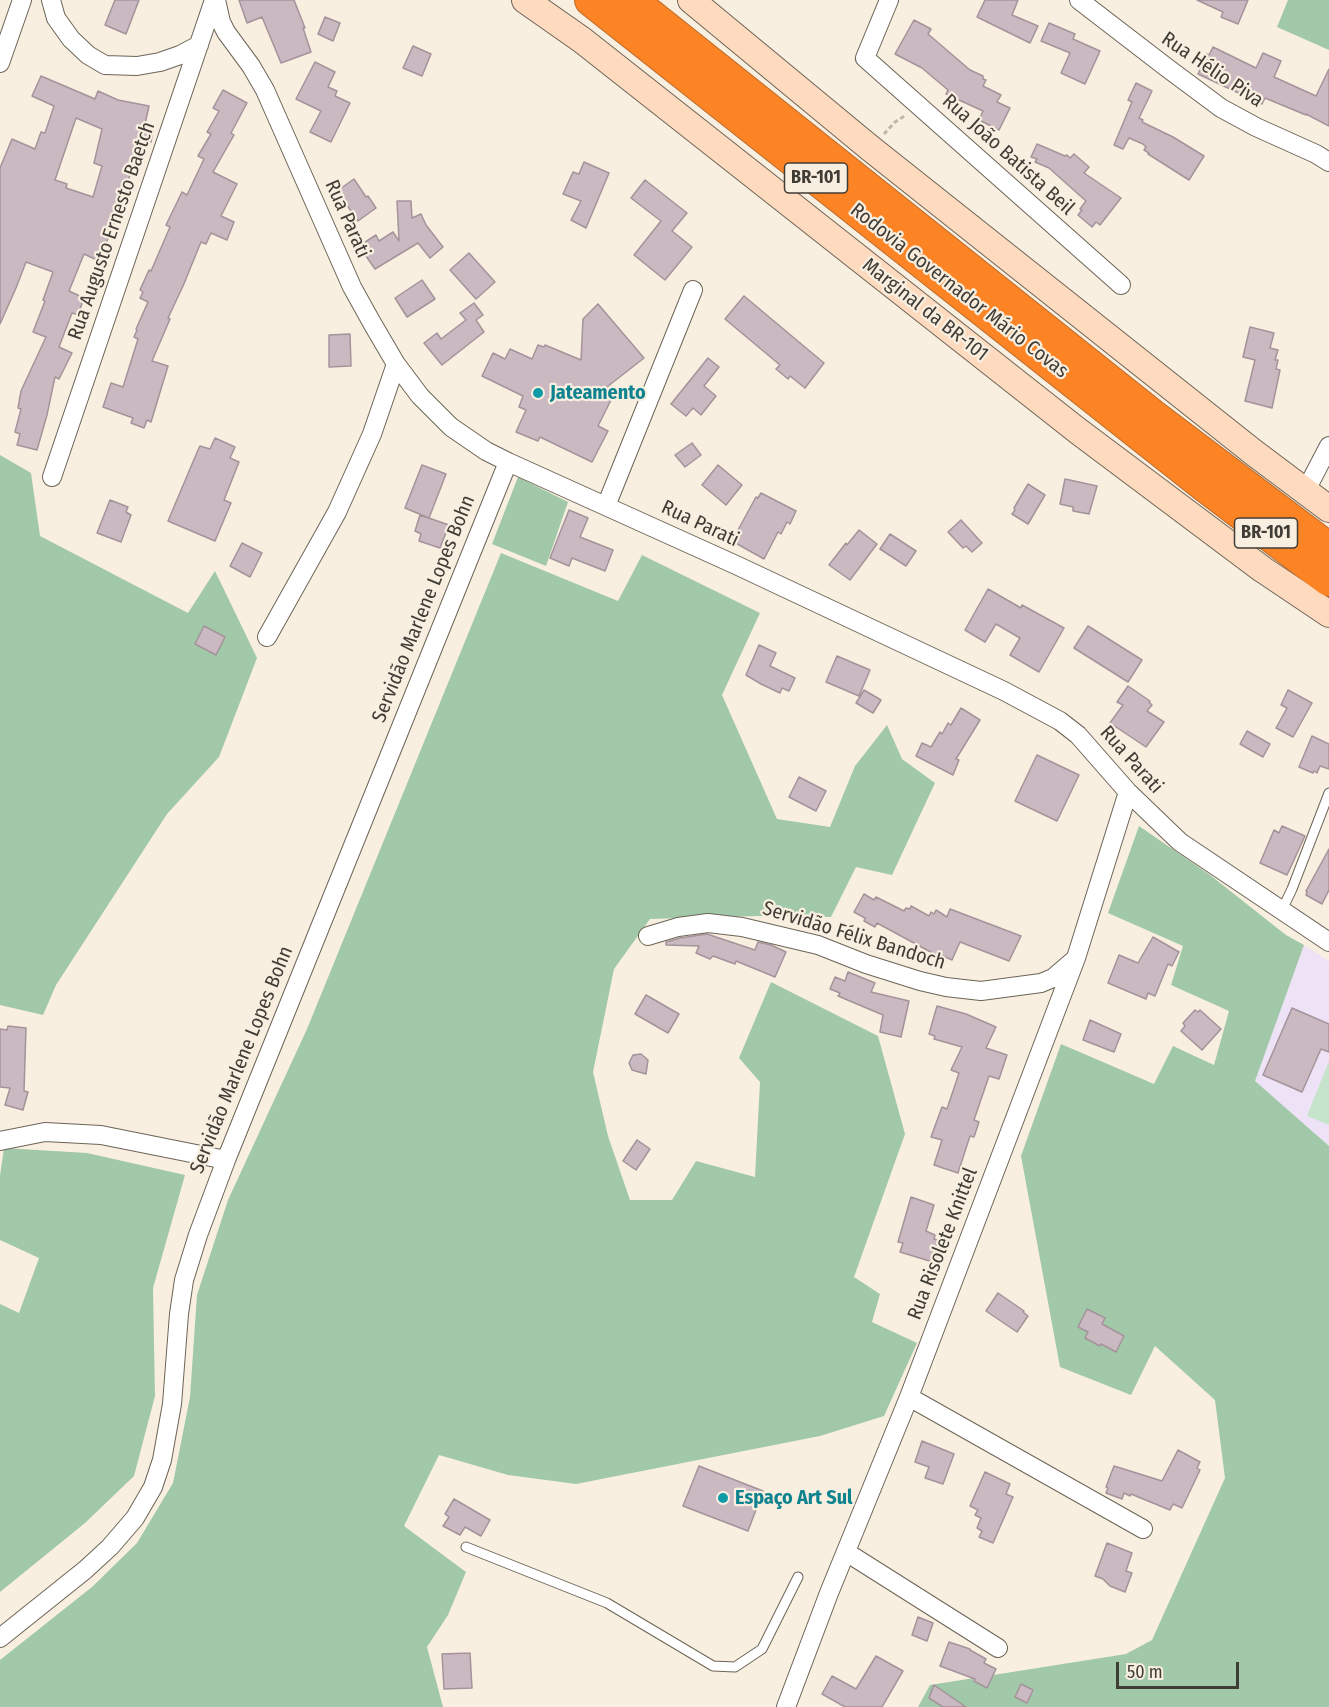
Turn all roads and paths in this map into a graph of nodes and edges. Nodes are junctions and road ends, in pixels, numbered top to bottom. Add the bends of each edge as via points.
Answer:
1 (22, 0) edge
2 (51, 0) edge
3 (215, 0) edge
4 (525, 0) edge
5 (591, 0) edge
6 (631, 0) edge
7 (691, 0) edge
8 (889, 0) edge
9 (1079, 0) edge
10 (199, 45) junction
11 (0, 63) edge
12 (920, 107) junction
13 (870, 148) junction
14 (1329, 162) edge
15 (1120, 285) dead end
16 (693, 290) dead end
17 (396, 364) junction
18 (1329, 446) edge
19 (508, 462) junction
20 (52, 477) dead end
21 (1305, 492) junction
22 (606, 506) junction
23 (1329, 509) edge
24 (1329, 549) edge
25 (1329, 580) edge
26 (1329, 614) edge
27 (267, 637) dead end
28 (1128, 792) junction
29 (1329, 793) edge
30 (1282, 910) junction
31 (648, 936) dead end
32 (1329, 942) edge
33 (1076, 958) junction
34 (0, 1141) edge
35 (226, 1160) junction
36 (909, 1397) junction
37 (1143, 1528) dead end
38 (466, 1547) dead end
39 (846, 1552) junction
40 (798, 1577) dead end
41 (4, 1631) edge
42 (998, 1648) dead end
43 (786, 1707) edge

1 - 11 street
2 - 10 street via 56,18 71,39 105,65 160,62
3 - 10 street, Rua Augusto Ernesto Baetch
3 - 17 street, Rua Parati via 226,32 264,90 352,287
4 - 26 main road, Marginal da BR-101 via 591,47 1078,431 1262,569
5 - 25 highway, Rodovia Governador Mário Covas / BR-101
6 - 24 highway, Rodovia Governador Mário Covas / BR-101 via 1153,416
7 - 13 main road
8 - 12 street, Rua João Batista Beil via 865,58
9 - 14 street, Rua Hélio Piva via 1221,108
10 - 20 street, Rua Augusto Ernesto Baetch
12 - 13 path via 895,122
12 - 15 street, Rua João Batista Beil
13 - 21 main road
16 - 22 street
17 - 19 street, Rua Parati via 451,427
17 - 27 street via 372,434 337,512
18 - 21 street
19 - 22 street, Rua Parati
19 - 35 street, Servidão Marlene Lopes Bohn
21 - 23 main road
22 - 28 street, Rua Parati via 1039,708 1078,735
28 - 30 street, Rua Parati via 1180,843
28 - 33 street, Rua Risolete Knittel
29 - 30 lane
30 - 32 street, Rua Parati
31 - 33 street, Servidão Félix Bandoch via 708,923 742,927 818,945 920,981 981,991 1041,983
33 - 36 street, Rua Risolete Knittel
34 - 35 street via 45,1132 101,1135
35 - 41 street, Servidão Marlene Lopes Bohn via 184,1280 172,1404 153,1487 135,1518 110,1547
36 - 37 street
36 - 39 street, Rua Risolete Knittel
38 - 40 lane via 608,1603 713,1666 735,1666 762,1649
39 - 42 street
39 - 43 street, Rua Risolete Knittel

